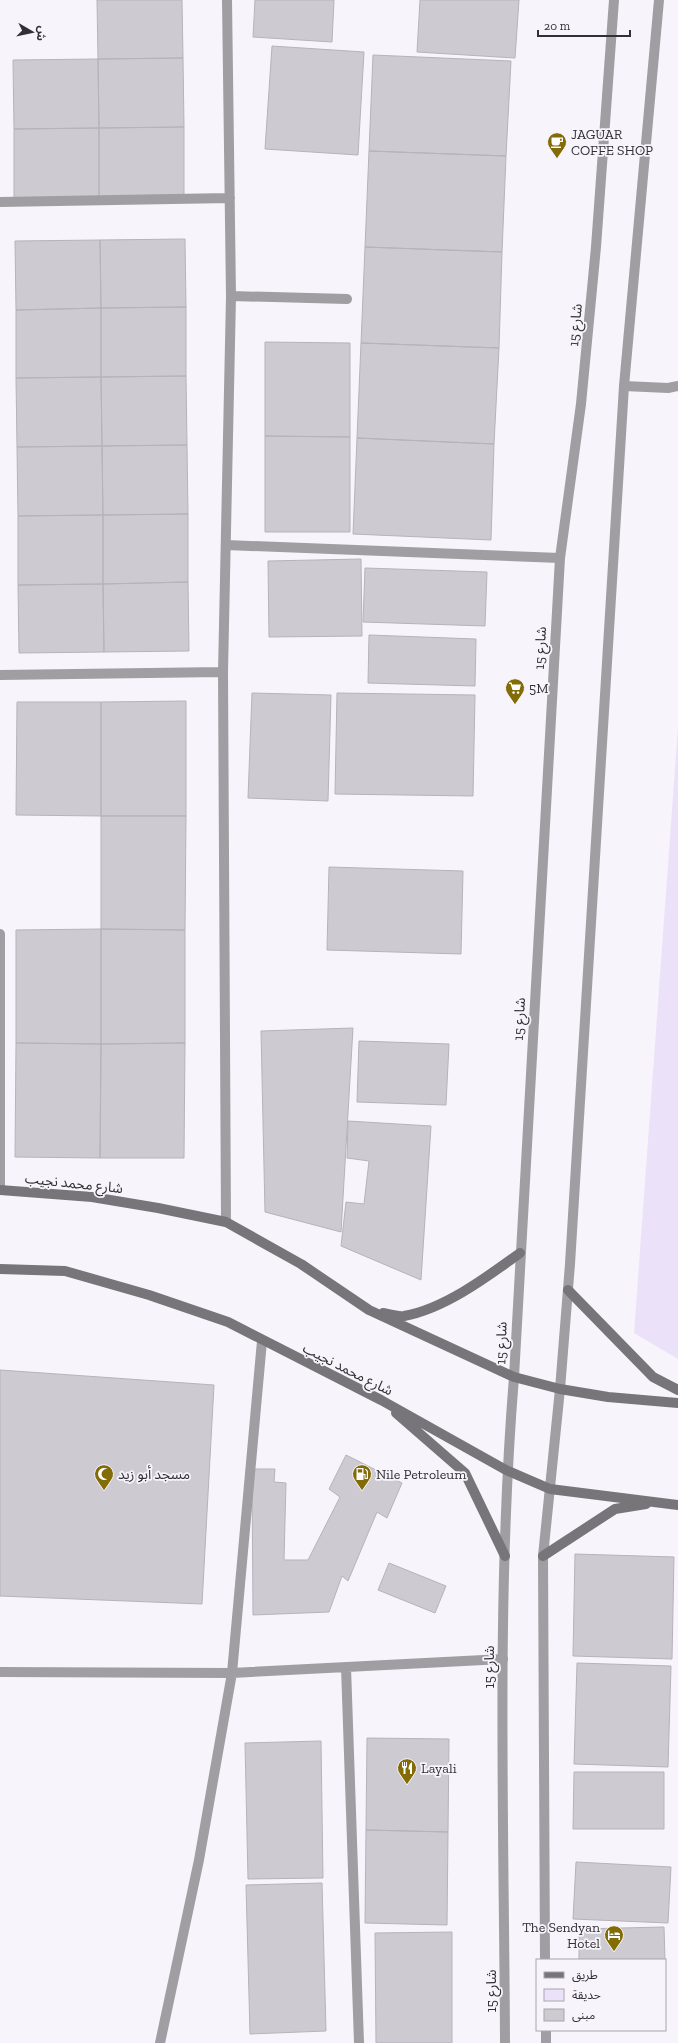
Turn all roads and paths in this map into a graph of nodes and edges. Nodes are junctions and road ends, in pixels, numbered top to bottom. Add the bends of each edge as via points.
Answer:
1 (227, 0) edge
2 (614, 0) edge
3 (659, 0) edge
4 (230, 198) junction
5 (0, 202) edge
6 (231, 296) junction
7 (347, 299) dead end
8 (624, 386) junction
9 (678, 386) edge
10 (226, 545) junction
11 (560, 558) junction
12 (223, 672) junction
13 (0, 675) edge
14 (0, 934) edge
15 (0, 1190) edge
16 (226, 1222) junction
17 (520, 1253) junction
18 (0, 1269) edge
19 (568, 1290) junction
20 (368, 1310) junction
21 (262, 1341) junction
22 (514, 1377) junction
23 (560, 1388) junction
24 (678, 1390) edge
25 (381, 1400) junction
26 (678, 1403) edge
27 (506, 1470) junction
28 (550, 1489) junction
29 (661, 1502) junction
30 (678, 1505) edge
31 (505, 1556) junction
32 (543, 1556) junction
33 (503, 1659) junction
34 (346, 1667) junction
35 (0, 1672) edge
36 (232, 1673) junction
37 (545, 1959) edge
38 (546, 2031) edge
39 (160, 2043) edge
40 (359, 2043) edge
41 (505, 2043) edge
42 (546, 2043) edge

1 - 4 street
2 - 11 street, شارع 15 via 596,247 581,404
3 - 8 street
4 - 5 street
4 - 6 street
6 - 7 street
6 - 10 street
8 - 9 street
8 - 19 street
10 - 11 street
10 - 12 street
11 - 17 street, شارع 15
12 - 13 street
12 - 16 street
14 - 15 street
15 - 16 main road, شارع محمد نجيب via 92,1197
16 - 20 main road, شارع محمد نجيب via 301,1264
17 - 20 main road via 481,1281 426,1310 402,1316
17 - 22 street, شارع 15
18 - 21 main road, شارع محمد نجيب via 65,1271 149,1295 228,1322
19 - 23 street
19 - 24 main road via 653,1377
20 - 22 main road, شارع محمد نجيب
21 - 25 main road, شارع محمد نجيب
21 - 36 street
22 - 23 main road, شارع محمد نجيب
22 - 27 street, شارع 15
23 - 26 main road, شارع محمد نجيب via 608,1397
23 - 28 street
25 - 27 main road, شارع محمد نجيب
25 - 31 main road via 465,1473
27 - 28 main road, شارع محمد نجيب
27 - 31 street, شارع 15
28 - 29 main road, شارع محمد نجيب
28 - 32 street
29 - 30 main road, شارع محمد نجيب
29 - 32 main road via 615,1509
31 - 33 street, شارع 15
32 - 37 street
33 - 34 street
33 - 41 street, شارع 15
34 - 36 street
34 - 40 street
35 - 36 street
36 - 39 street via 199,1860
38 - 42 street

